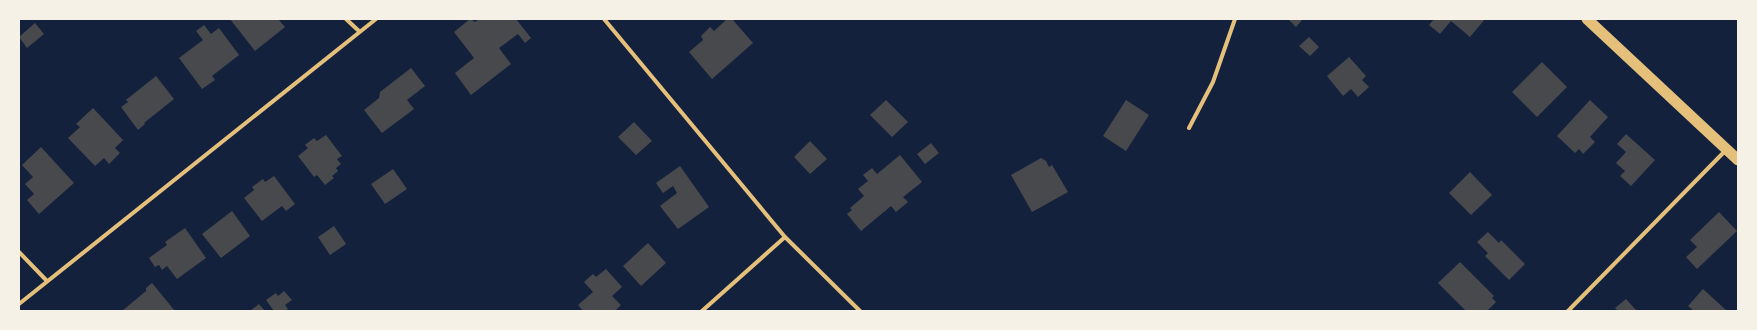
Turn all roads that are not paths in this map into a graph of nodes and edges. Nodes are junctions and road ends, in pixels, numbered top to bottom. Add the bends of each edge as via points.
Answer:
1 (346, 19) edge
2 (376, 19) edge
3 (604, 19) edge
4 (1235, 19) edge
5 (1587, 19) edge
6 (360, 32) junction
7 (1189, 128) dead end
8 (1726, 150) junction
9 (1738, 160) edge
10 (785, 237) junction
11 (19, 252) edge
12 (47, 281) junction
13 (19, 304) edge
14 (702, 311) edge
15 (860, 311) edge
16 (1568, 311) edge

1 - 6 street
2 - 6 street
3 - 10 street
4 - 7 street via 1213,82
5 - 8 highway
6 - 12 street
8 - 9 highway
8 - 16 street
10 - 14 street
10 - 15 street
11 - 12 street
12 - 13 street

